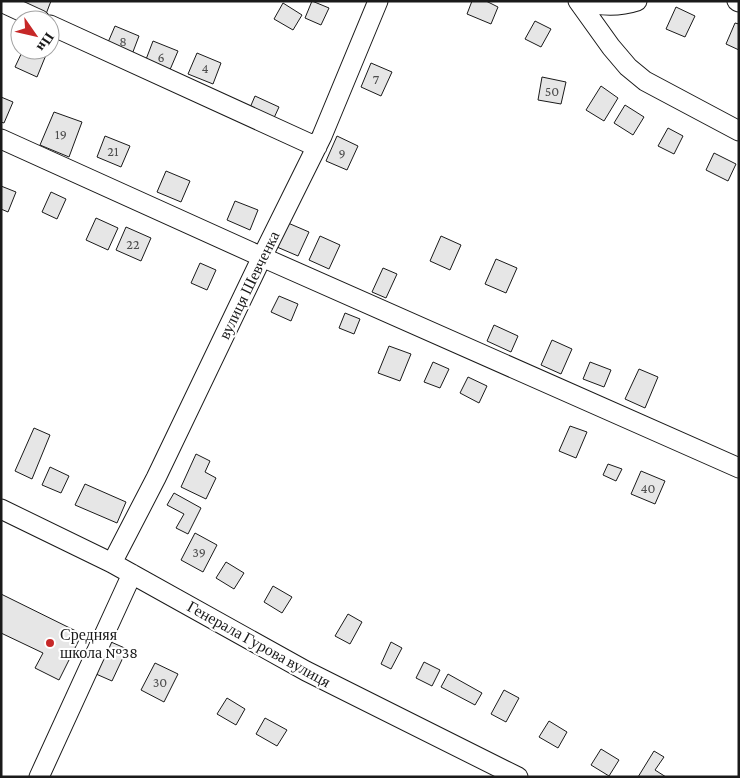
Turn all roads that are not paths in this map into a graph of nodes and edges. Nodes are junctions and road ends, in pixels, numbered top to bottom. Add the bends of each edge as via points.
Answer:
1 (378, 1) edge
2 (579, 1) edge
3 (637, 1) edge
4 (1, 2) edge
5 (18, 10) edge
6 (60, 30) edge
7 (739, 131) edge
8 (1, 139) edge
9 (317, 147) junction
10 (262, 257) junction
11 (739, 468) edge
12 (1, 509) edge
13 (112, 564) junction
14 (132, 574) junction
15 (39, 777) edge
16 (518, 777) edge

1 - 9 street, вулиця Шевченка
2 - 3 street via 623,5
2 - 7 street via 611,47 644,81
4 - 5 street
6 - 9 street
8 - 10 street
9 - 10 street, вулиця Шевченка
10 - 11 street
10 - 13 street, вулиця Шевченка
12 - 13 street, Генерала Гурова вулиця
13 - 14 street, Генерала Гурова вулиця
14 - 15 street
14 - 16 street, Генерала Гурова вулиця via 306,671

